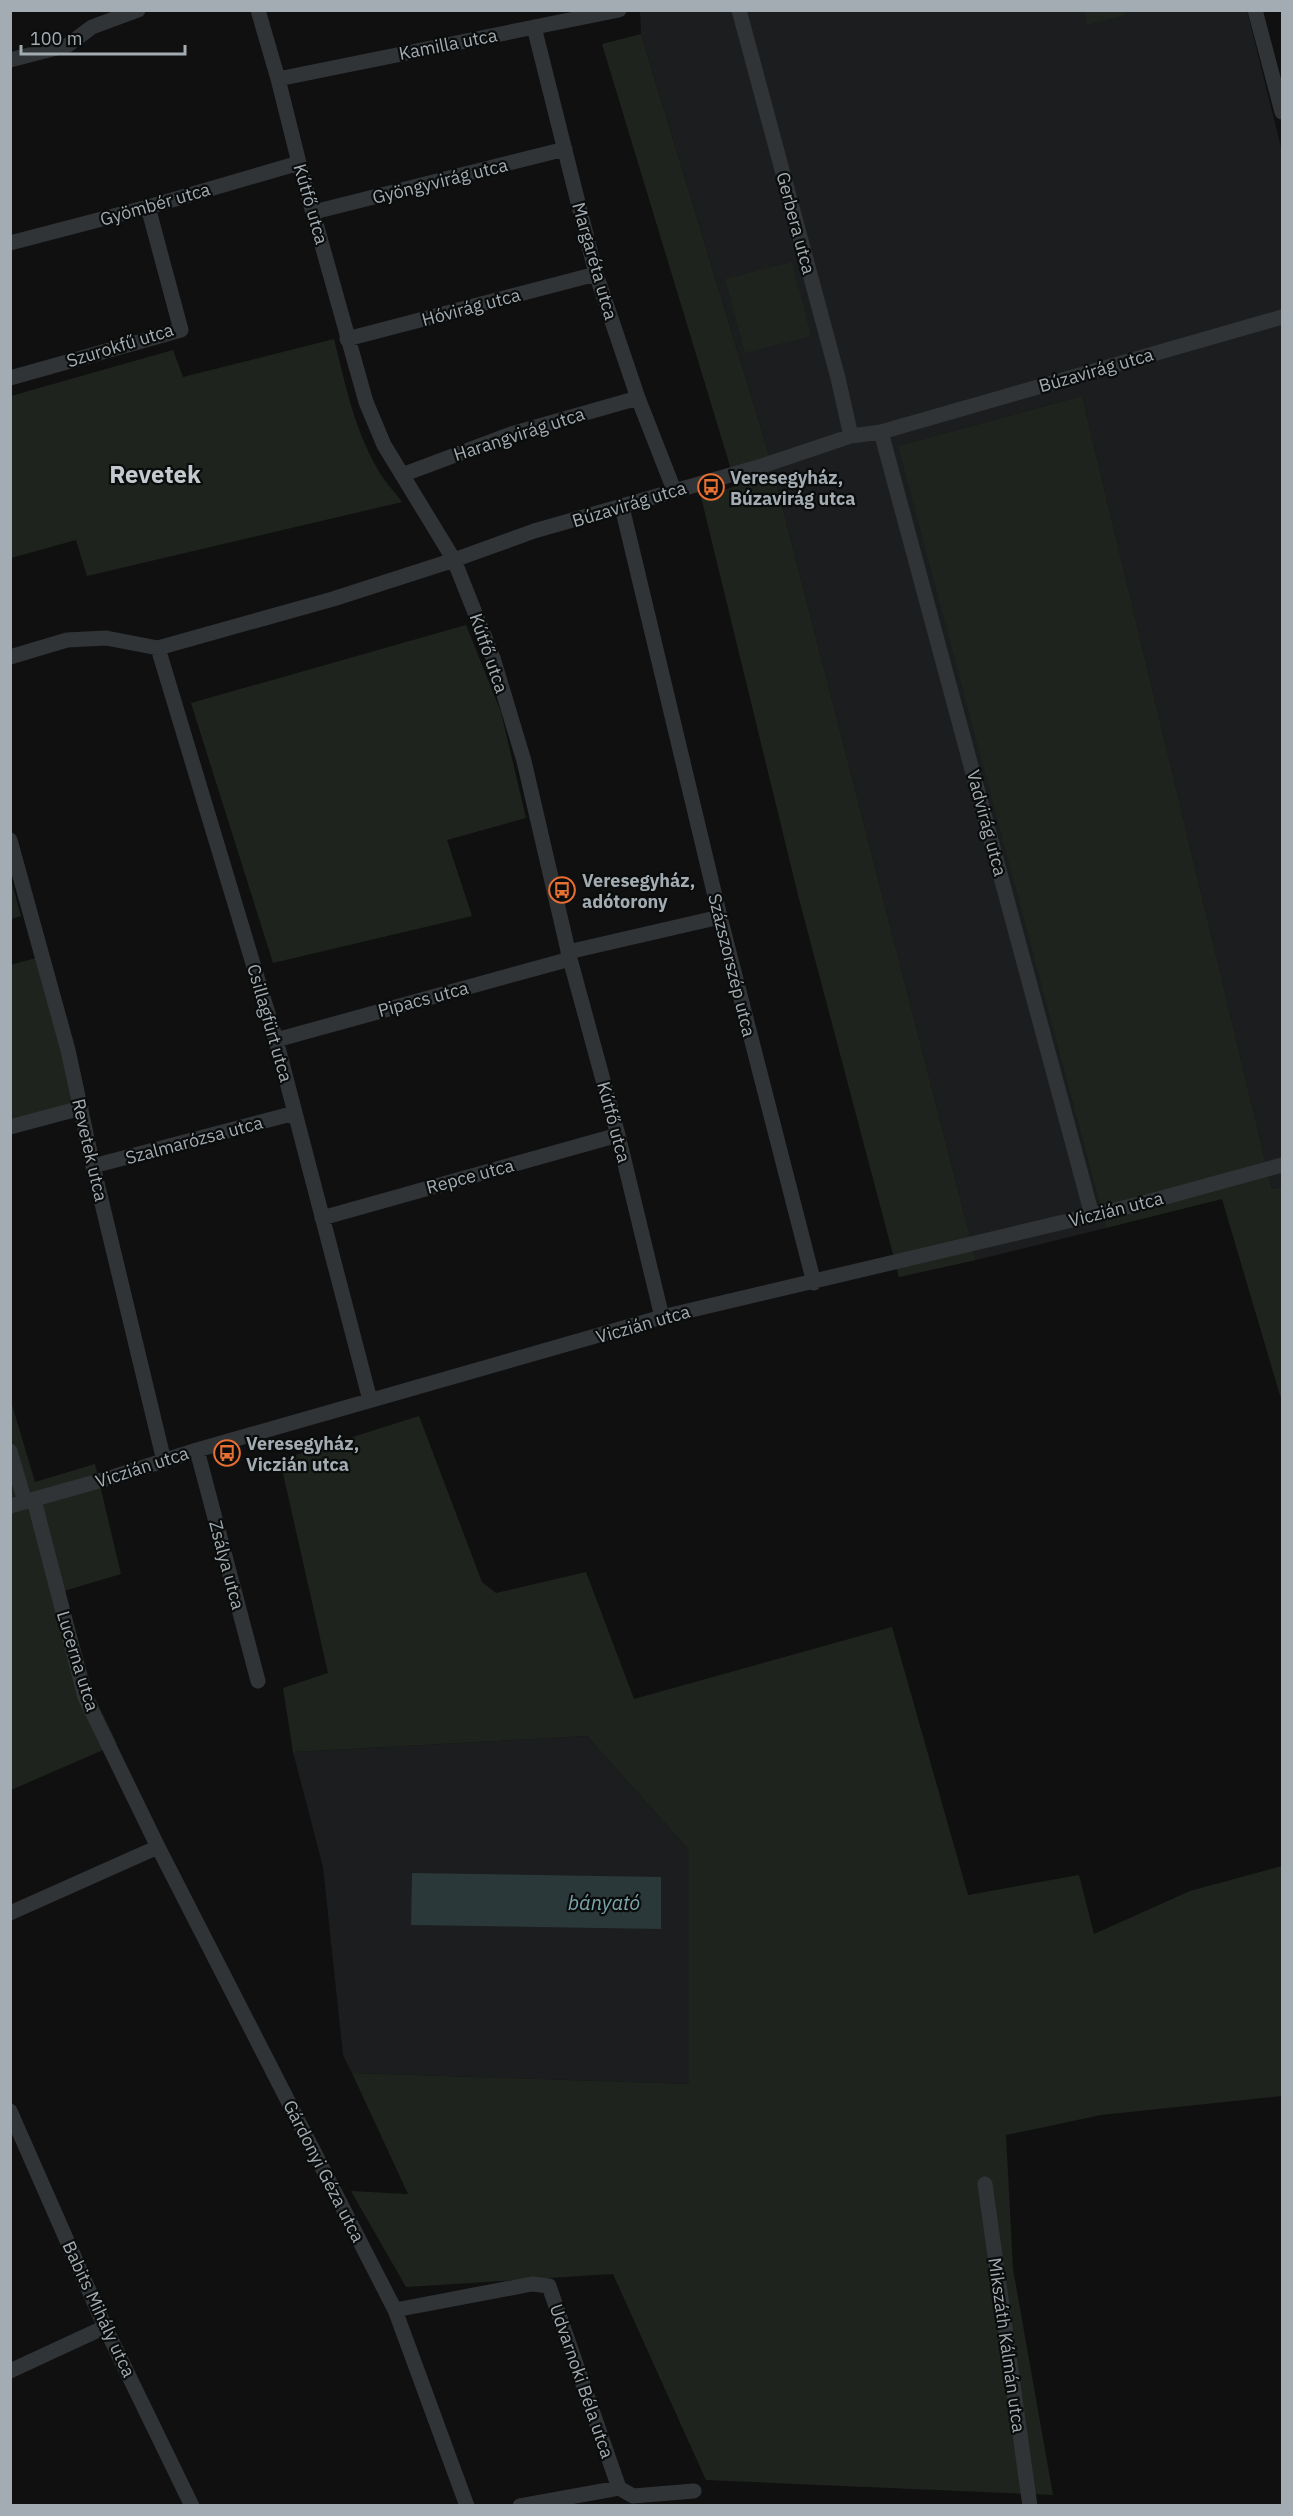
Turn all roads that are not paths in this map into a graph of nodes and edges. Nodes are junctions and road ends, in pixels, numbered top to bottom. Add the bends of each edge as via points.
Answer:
1 (138, 10) edge
2 (258, 10) edge
3 (619, 10) edge
4 (739, 10) edge
5 (1255, 10) edge
6 (534, 27) junction
7 (10, 60) edge
8 (278, 79) junction
9 (1282, 112) edge
10 (565, 149) junction
11 (298, 163) junction
12 (148, 207) junction
13 (314, 212) junction
14 (10, 243) edge
15 (596, 274) junction
16 (1282, 317) edge
17 (347, 339) junction
18 (10, 378) edge
19 (638, 398) junction
20 (881, 432) junction
21 (851, 436) junction
22 (402, 475) junction
23 (674, 490) junction
24 (622, 507) junction
25 (454, 560) junction
26 (158, 648) junction
27 (10, 657) edge
28 (12, 850) edge
29 (720, 917) junction
30 (569, 955) junction
31 (276, 1040) junction
32 (81, 1108) junction
33 (295, 1113) junction
34 (10, 1127) edge
35 (618, 1135) junction
36 (1282, 1165) edge
37 (93, 1166) junction
38 (1092, 1215) junction
39 (322, 1218) junction
40 (814, 1283) junction
41 (662, 1317) junction
42 (370, 1400) junction
43 (10, 1450) edge
44 (197, 1450) junction
45 (164, 1461) junction
46 (23, 1502) edge
47 (258, 1681) dead end
48 (158, 1847) junction
49 (10, 1913) edge
50 (10, 2111) edge
51 (985, 2184) dead end
52 (395, 2310) junction
53 (105, 2327) junction
54 (10, 2371) edge
55 (619, 2488) junction
56 (694, 2491) dead end
57 (192, 2505) edge
58 (467, 2505) edge
59 (520, 2505) edge
60 (1030, 2505) edge

1 - 7 street via 92,27 68,45
2 - 8 street, Kútfő utca
3 - 6 street, Kamilla utca
4 - 21 street, Gerbera utca
5 - 9 street
6 - 8 street, Kamilla utca
6 - 10 street, Margaréta utca
8 - 11 street, Kútfő utca
10 - 13 street, Gyöngyvirág utca
10 - 15 street, Margaréta utca
11 - 12 street, Gyömbér utca
11 - 13 street, Kútfő utca
12 - 14 street, Gyömbér utca
12 - 18 street, Szurokfű utca via 181,330
13 - 17 street, Kútfő utca
15 - 17 street, Hóvirág utca
15 - 19 street, Margaréta utca
16 - 20 street, Búzavirág utca
17 - 22 street, Kútfő utca via 366,402
19 - 22 street, Harangvirág utca via 511,434
19 - 23 street, Margaréta utca
20 - 21 street, Búzavirág utca
20 - 38 street, Vadvirág utca
21 - 23 street, Búzavirág utca
22 - 25 street, Kútfő utca
23 - 24 street, Búzavirág utca
24 - 25 street, Búzavirág utca via 534,531
24 - 29 street, Százszorszép utca
25 - 26 street, Búzavirág utca
25 - 30 street, Kútfő utca via 493,658 520,749
26 - 27 street, Búzavirág utca via 106,638 67,640
26 - 31 street, Csillagfürt utca
28 - 32 street, Revetek utca
29 - 30 street, Pipacs utca
29 - 40 street, Százszorszép utca
30 - 31 street, Pipacs utca
30 - 35 street, Kútfő utca
31 - 33 street, Csillagfürt utca
32 - 34 street
32 - 37 street, Revetek utca
33 - 37 street, Szalmarózsa utca
33 - 39 street, Csillagfürt utca
35 - 39 street, Repce utca
35 - 41 street, Kútfő utca
36 - 38 street, Viczián utca
37 - 45 street, Revetek utca
38 - 40 street, Viczián utca
39 - 42 street, Csillagfürt utca
40 - 41 street, Viczián utca
41 - 42 street, Viczián utca
42 - 44 street, Viczián utca
43 - 46 street, Lucerna utca
44 - 45 street, Viczián utca
44 - 47 street, Zsálya utca
45 - 46 street, Viczián utca
46 - 48 street, Lucerna utca via 86,1697
48 - 49 street
48 - 52 street, Gárdonyi Géza utca
50 - 53 street, Babits Mihály utca
51 - 60 street, Mikszáth Kálmán utca
52 - 55 street, Udvarnoki Béla utca via 532,2284 549,2286
52 - 58 street, Gárdonyi Géza utca
53 - 54 street
53 - 57 street, Babits Mihály utca
55 - 56 street via 633,2496
55 - 59 street

